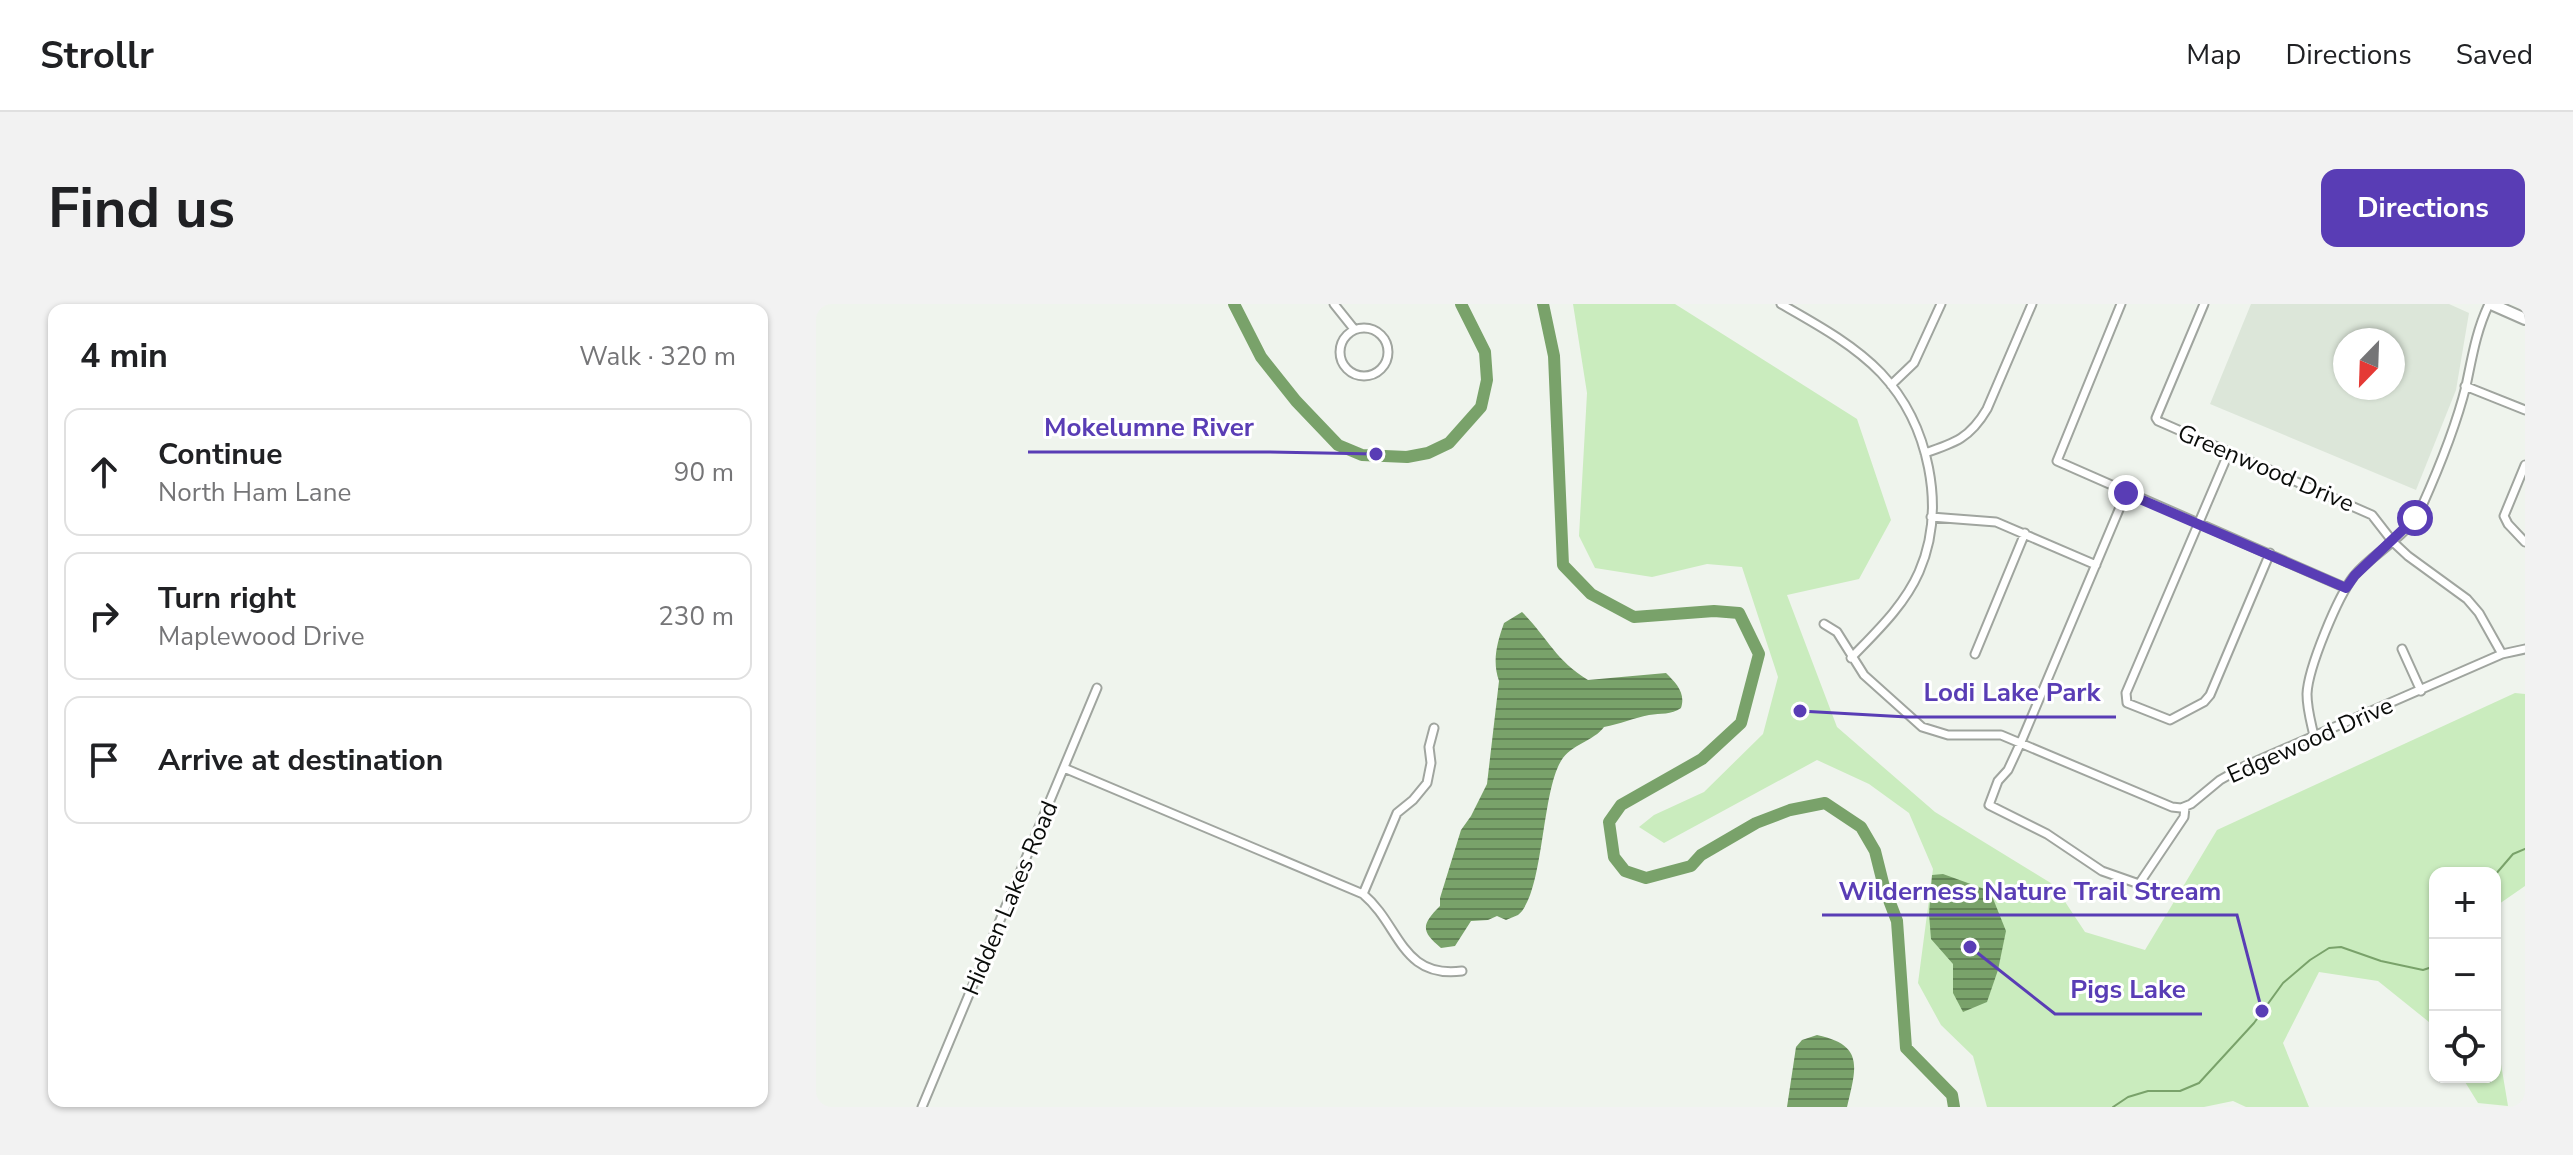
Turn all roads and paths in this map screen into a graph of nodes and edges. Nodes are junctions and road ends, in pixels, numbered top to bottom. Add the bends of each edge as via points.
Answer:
1 (1334, 304) edge
2 (1781, 304) edge
3 (1941, 304) edge
4 (2032, 304) edge
5 (2121, 304) edge
6 (2204, 304) edge
7 (2490, 304) edge
8 (2525, 319) edge
9 (1354, 329) junction
10 (1891, 385) junction
11 (2465, 386) junction
12 (2525, 410) edge
13 (2229, 452) junction
14 (1925, 453) junction
15 (2525, 465) edge
16 (2126, 493) junction
17 (1931, 517) junction
18 (2198, 523) junction
19 (2025, 533) junction
20 (2393, 542) junction
21 (2525, 542) edge
22 (2270, 553) junction
23 (2096, 565) junction
24 (2346, 588) junction
25 (1824, 624) dead end
26 (2402, 649) dead end
27 (2525, 649) edge
28 (1975, 654) dead end
29 (2502, 654) junction
30 (1851, 658) junction
31 (1097, 688) dead end
32 (2421, 691) junction
33 (1434, 728) dead end
34 (2314, 736) junction
35 (2021, 742) junction
36 (1064, 768) junction
37 (2185, 807) junction
38 (1363, 894) junction
39 (1462, 971) dead end
40 (922, 1107) edge

1 - 9 street
2 - 10 street via 1844,342
3 - 10 street via 1914,363
4 - 14 street via 1978,426 1955,443
5 - 16 street via 2057,461
6 - 13 street, Greenwood Drive via 2156,418
7 - 8 main road
7 - 11 street
9 - 9 street via 1342,340 1340,360 1353,374 1372,375 1385,365 1387,346 1377,332
10 - 14 street
11 - 12 street
11 - 20 street via 2421,508
13 - 18 street
13 - 20 street, Greenwood Drive via 2367,512
14 - 17 street
15 - 21 street via 2504,516
16 - 18 street
16 - 23 street
17 - 19 street via 1996,522
17 - 30 street via 1926,551 1905,597
18 - 22 street
18 - 22 street via 2126,702 2170,720 2204,702
19 - 23 street
19 - 28 street
20 - 24 street
20 - 29 street, Greenwood Drive via 2467,599
22 - 24 street
23 - 35 street
24 - 34 street via 2309,682
25 - 30 street via 1837,632
26 - 32 street
27 - 29 street, Edgewood Drive
29 - 32 street, Edgewood Drive
30 - 35 street via 1922,727 1948,735 2001,735
31 - 36 street, Hidden Lakes Road
32 - 34 street, Edgewood Drive
33 - 38 street via 1427,783 1397,813
34 - 37 street, Edgewood Drive via 2245,766
35 - 37 street via 2172,807
35 - 37 street via 1989,805 2129,882 2142,883 2184,817
36 - 38 street
36 - 40 street, Hidden Lakes Road
38 - 39 street via 1410,957 1435,970

